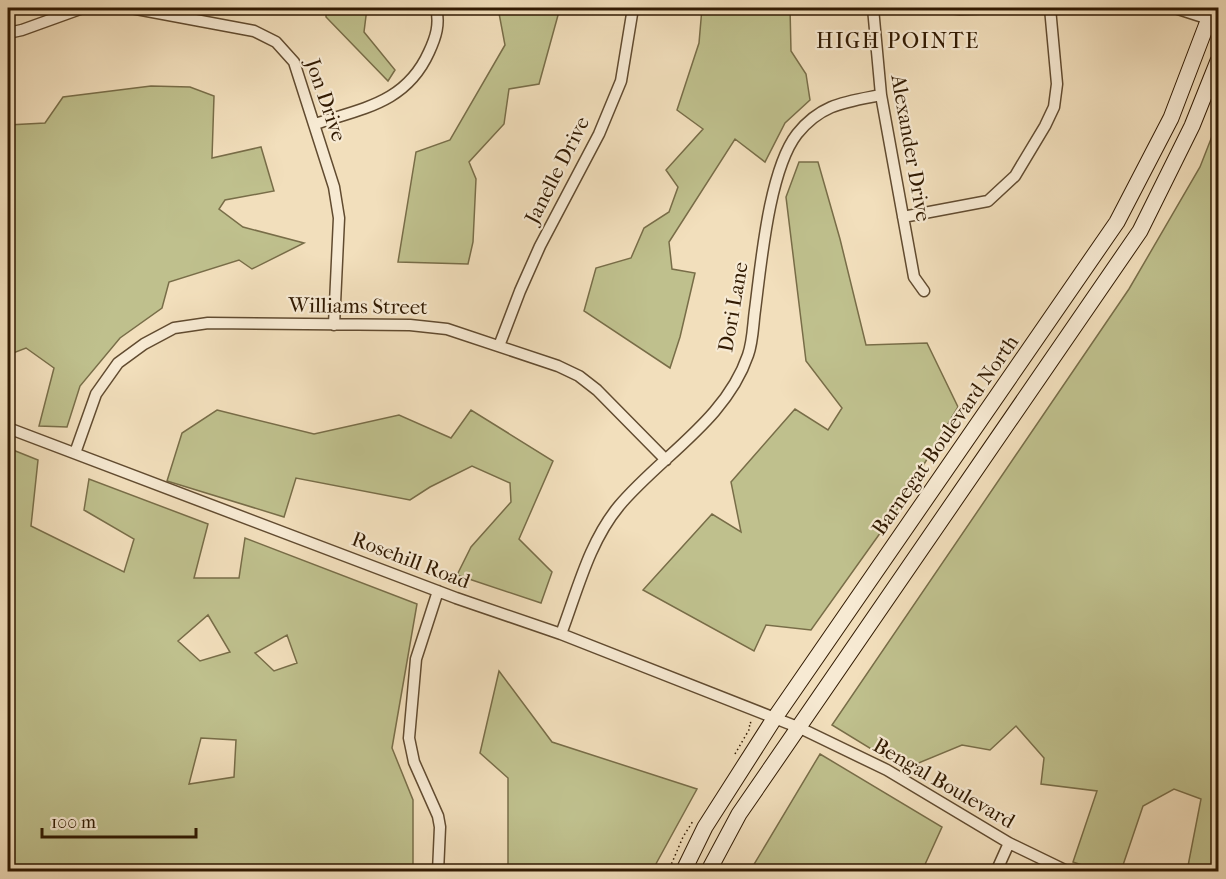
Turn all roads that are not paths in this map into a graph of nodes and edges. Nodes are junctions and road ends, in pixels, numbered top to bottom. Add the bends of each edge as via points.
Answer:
1 (83, 8) edge
2 (131, 8) edge
3 (436, 8) edge
4 (633, 8) edge
5 (873, 8) edge
6 (947, 8) edge
7 (1002, 8) edge
8 (1050, 8) edge
9 (1175, 8) edge
10 (174, 12) edge
11 (1211, 13) edge
12 (8, 33) edge
13 (1218, 61) edge
14 (881, 95) junction
15 (315, 124) junction
16 (903, 217) junction
17 (924, 291) dead end
18 (334, 325) junction
19 (499, 346) junction
20 (8, 428) edge
21 (75, 453) junction
22 (666, 460) junction
23 (438, 591) junction
24 (561, 634) junction
25 (774, 719) junction
26 (800, 728) junction
27 (1009, 843) junction
28 (438, 872) edge
29 (683, 872) edge
30 (708, 872) edge
31 (996, 872) edge
32 (1069, 872) edge

1 - 12 street
2 - 10 street, Jon Drive
3 - 15 street via 438,27 434,40 410,83 382,102
4 - 19 street, Janelle Drive via 621,81 599,134 540,246
5 - 14 street, Alexander Drive
6 - 7 street
8 - 16 street via 1057,84 1054,107 1015,176 988,201
9 - 11 street
10 - 15 street, Jon Drive via 254,31 276,42 294,62
11 - 25 street, Barnegat Boulevard North via 1171,118 1118,222
13 - 26 street via 1192,126 1140,231
14 - 16 street, Alexander Drive
14 - 22 street, Dori Lane via 841,103 817,114 796,135 778,178 765,236 748,355 714,414
15 - 18 street, Jon Drive via 339,218
16 - 17 street, Alexander Drive via 914,277
18 - 19 street, Williams Street via 430,326
18 - 21 street, Williams Street via 208,323 174,328 118,363 96,394
19 - 22 street, Williams Street via 579,376
20 - 21 street, Rosehill Road
21 - 23 street, Rosehill Road
22 - 24 street, Dori Lane via 605,525
23 - 24 street, Rosehill Road
23 - 28 street via 416,660 409,738 414,762 438,816
24 - 25 street, Rosehill Road
25 - 26 street, Rosehill Road
25 - 29 street, Barnegat Boulevard North via 705,827
26 - 27 street, Bengal Boulevard via 887,770
26 - 30 street via 739,814
27 - 31 street
27 - 32 street, Bengal Boulevard

